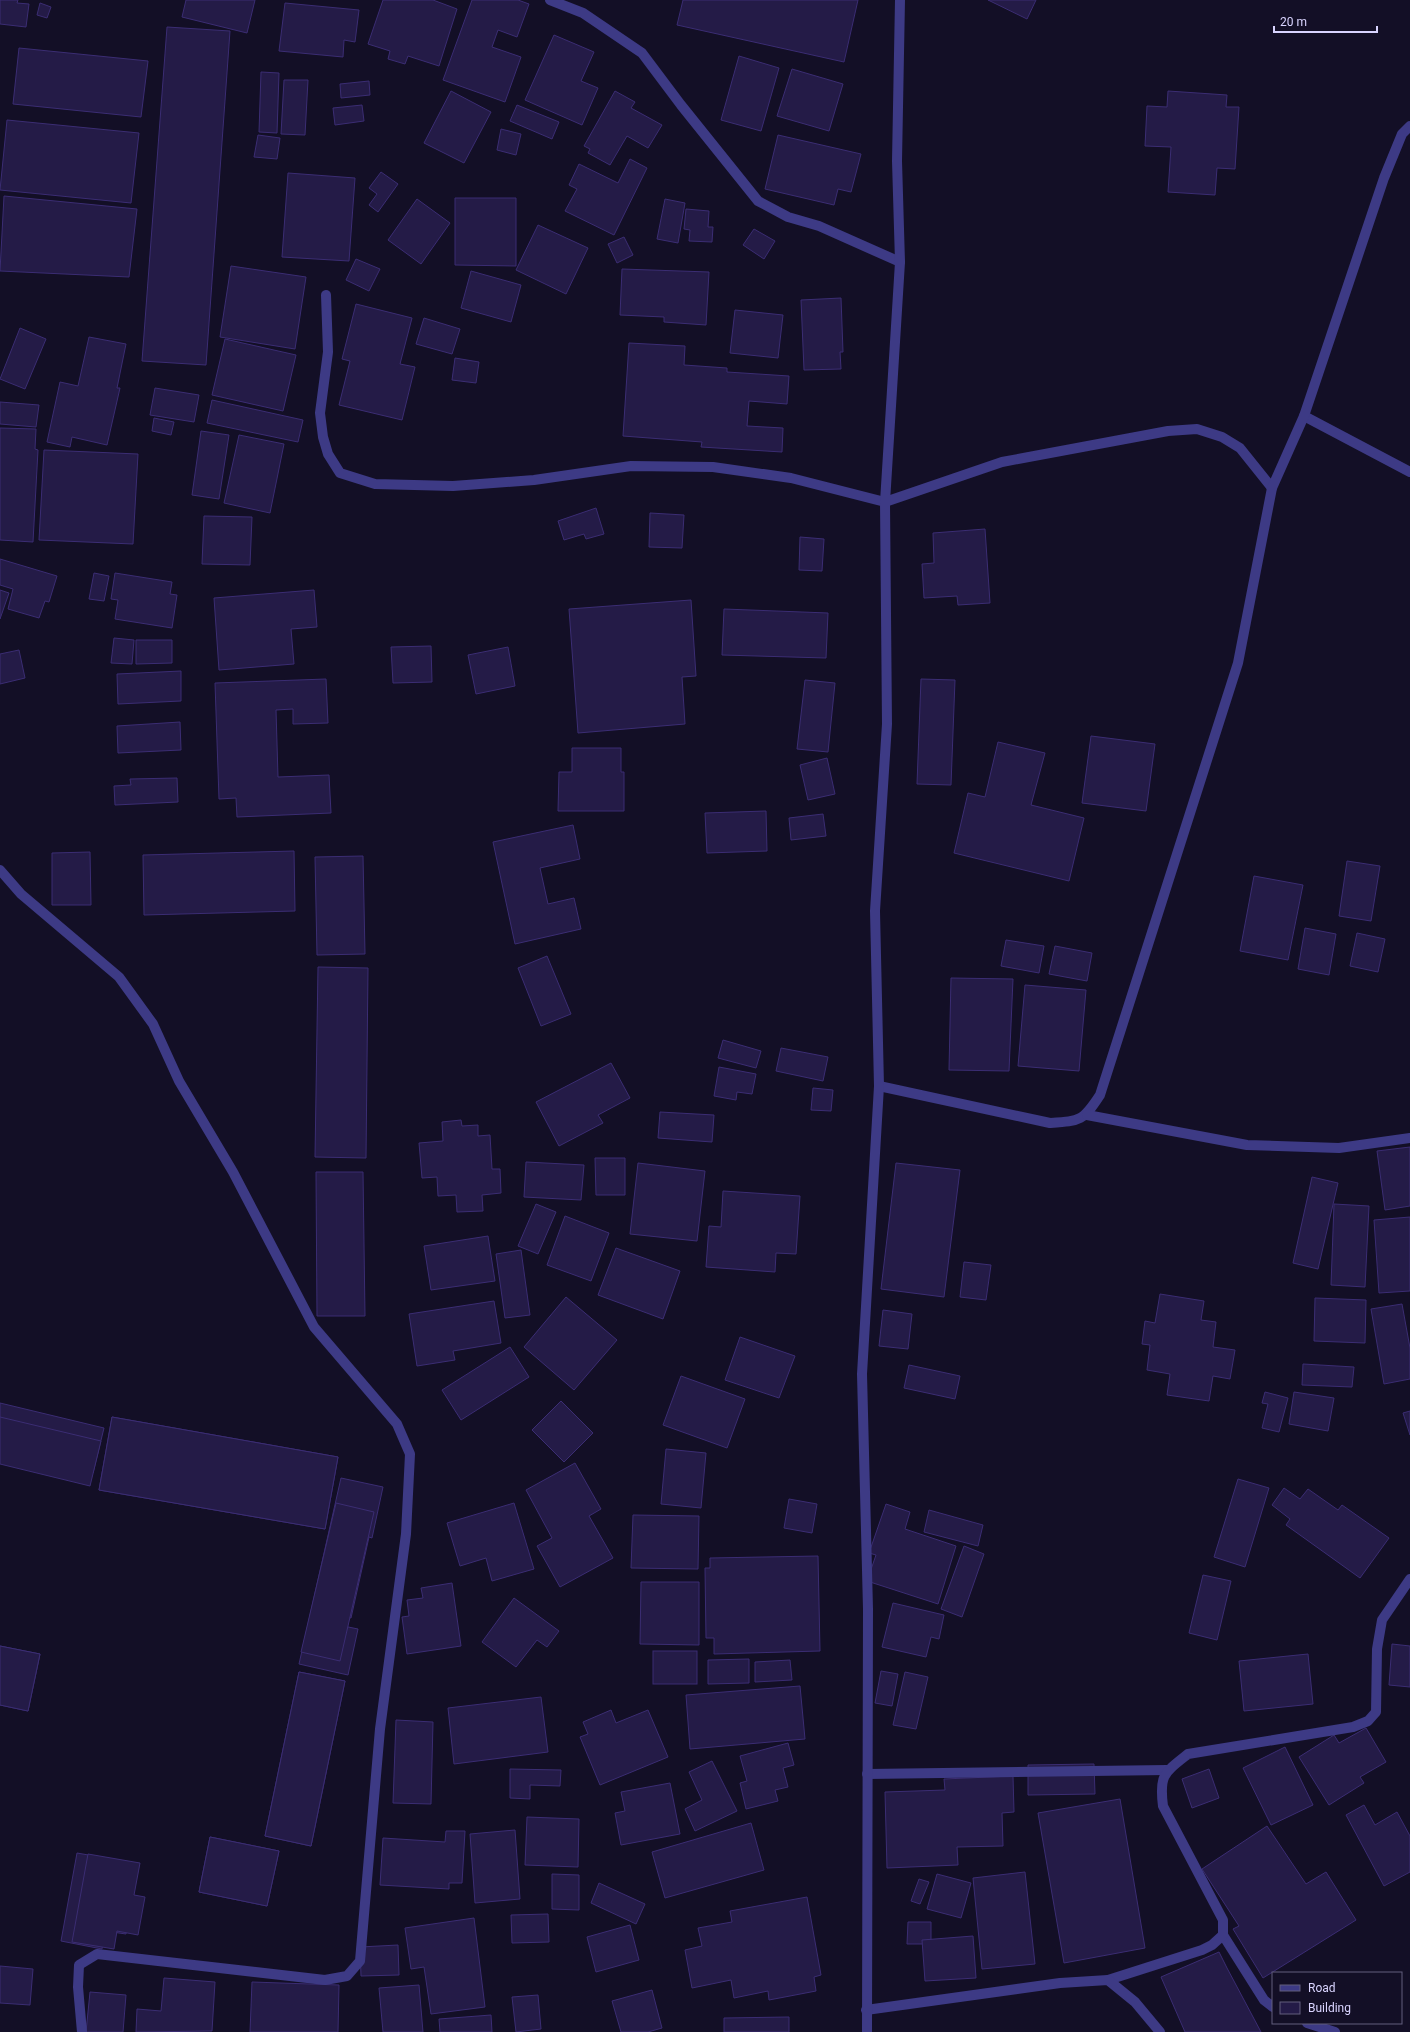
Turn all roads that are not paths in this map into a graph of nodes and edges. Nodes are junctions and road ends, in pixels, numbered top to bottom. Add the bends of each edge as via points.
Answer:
1 (550, 0) edge
2 (900, 0) edge
3 (1410, 126) edge
4 (900, 262) junction
5 (326, 295) dead end
6 (1304, 416) junction
7 (1410, 472) edge
8 (1272, 488) junction
9 (885, 502) junction
10 (0, 870) edge
11 (879, 1086) junction
12 (1087, 1115) junction
13 (1410, 1138) edge
14 (1410, 1579) edge
15 (1167, 1770) junction
16 (867, 1774) junction
17 (1223, 1935) junction
18 (1108, 1980) junction
19 (1272, 2006) edge
20 (866, 2010) junction
21 (1310, 2024) edge
22 (82, 2032) edge
23 (867, 2032) edge
24 (1160, 2032) edge
25 (1335, 2032) edge

1 - 4 street via 583,13 642,53 758,201 788,217 819,226
2 - 4 street via 897,161
3 - 6 street via 1402,134 1384,178
4 - 9 street
5 - 9 street via 328,352 320,413 328,454 340,473 375,484 453,486 534,480 631,466 713,467 791,478
6 - 7 street
6 - 8 street
8 - 9 street via 1240,448 1222,437 1197,429 1168,431 1002,462
8 - 12 street via 1238,663 1100,1095
9 - 11 street via 887,724 875,911
10 - 22 street via 21,894 119,977 153,1024 179,1081 233,1172 314,1327 397,1424 410,1454 406,1534 380,1730 360,1960 347,1976 326,1980 97,1954 79,1965
11 - 12 street via 1050,1123 1074,1122
11 - 16 street via 862,1374 868,1609
12 - 13 street via 1247,1145 1339,1148
14 - 15 street via 1382,1620 1377,1649 1376,1712 1368,1721 1353,1727 1188,1754
15 - 16 street
15 - 17 street via 1160,1786 1163,1806 1223,1920
16 - 20 street
17 - 18 street via 1202,1950
17 - 19 street via 1264,2000
18 - 20 street via 1060,1982
18 - 24 street via 1135,2002
20 - 23 street
21 - 25 street

